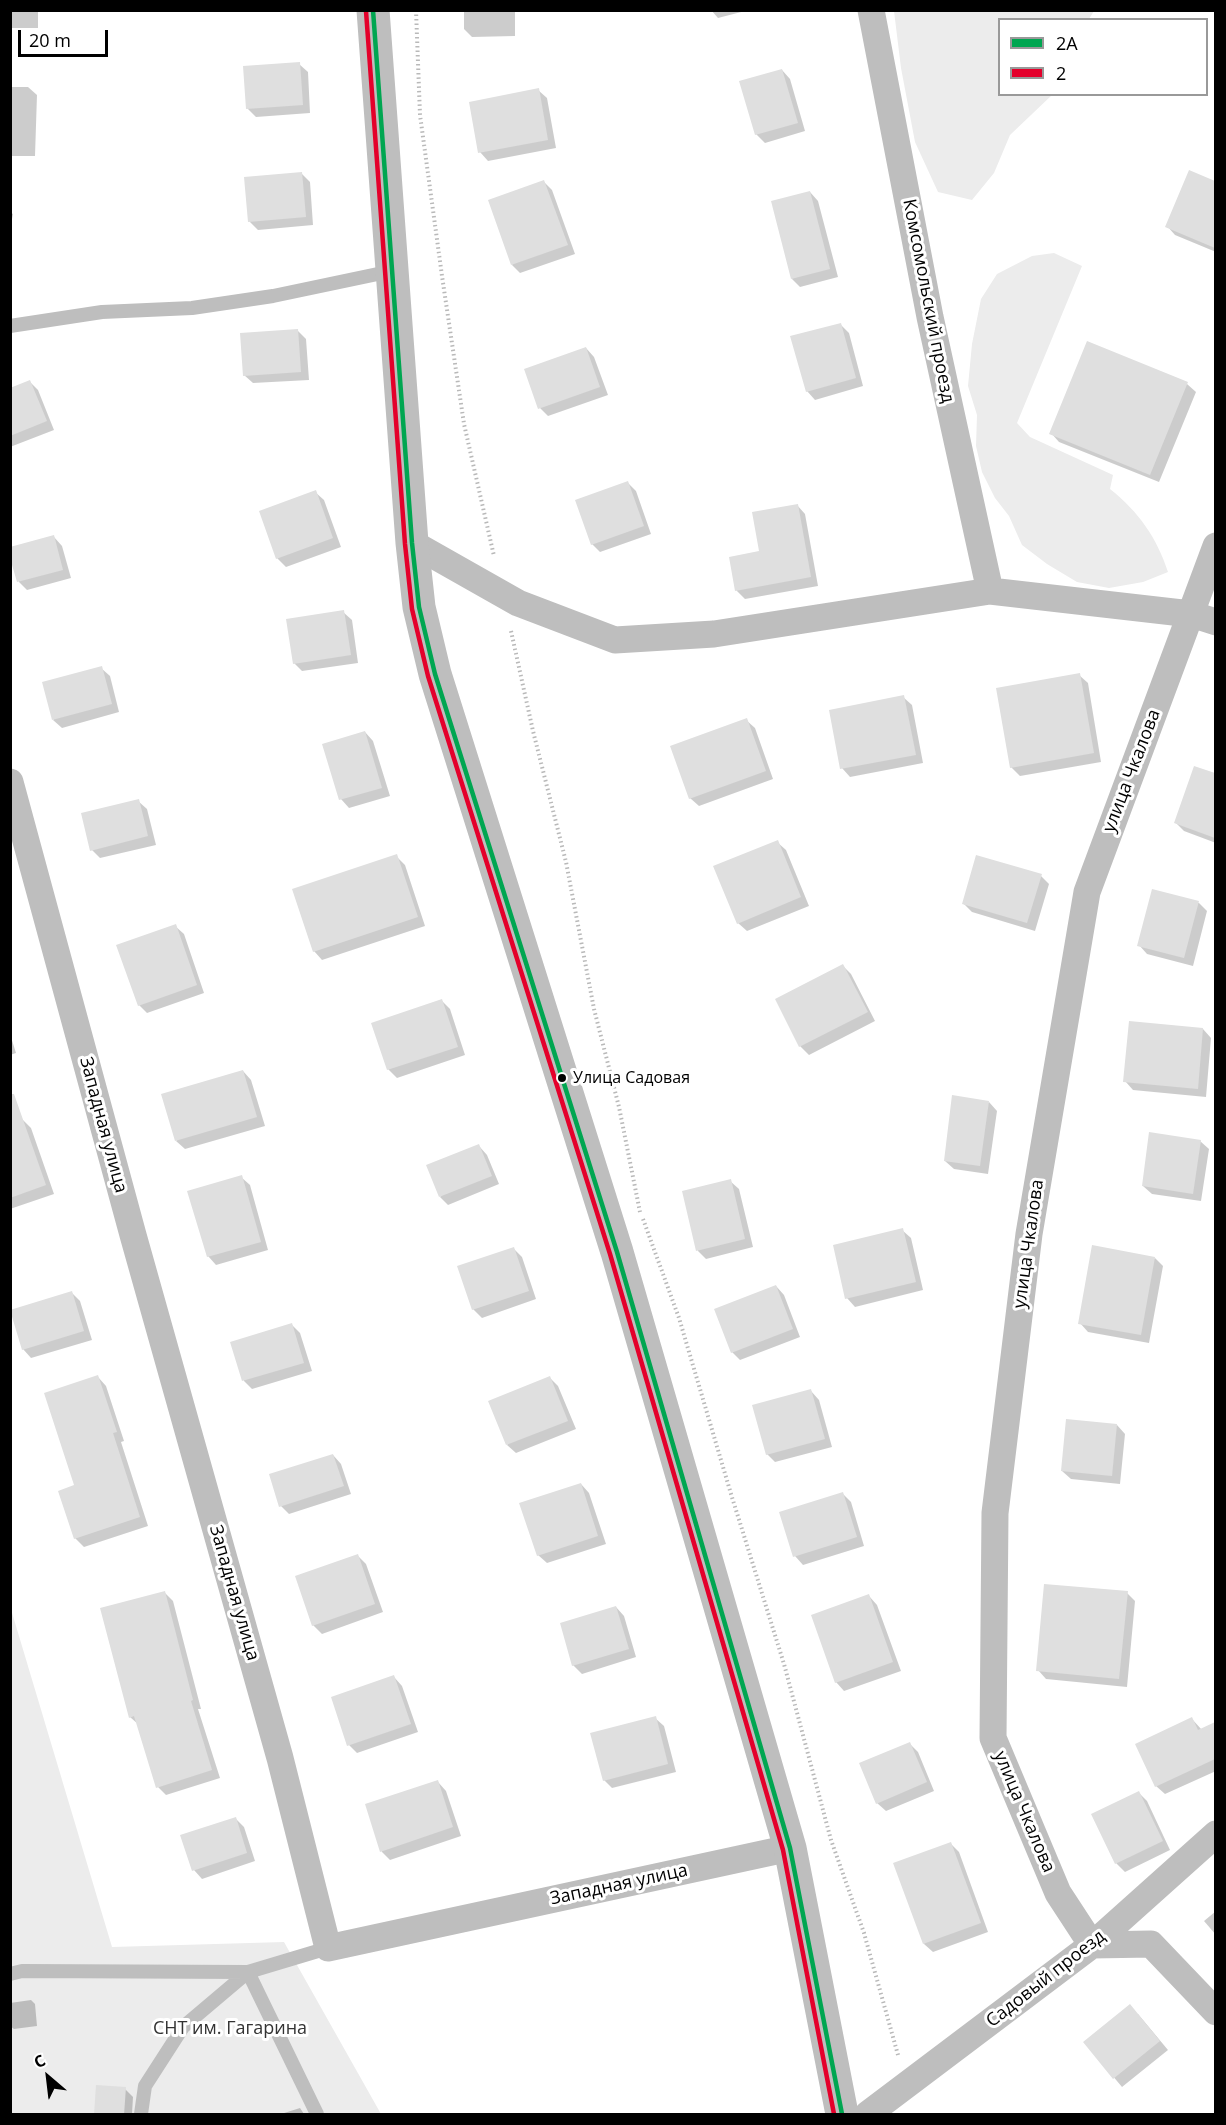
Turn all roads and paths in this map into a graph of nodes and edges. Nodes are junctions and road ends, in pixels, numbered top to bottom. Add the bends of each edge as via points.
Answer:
1 (373, 10) edge
2 (416, 10) edge
3 (871, 10) edge
4 (392, 271) junction
5 (10, 326) edge
6 (412, 543) junction
7 (1215, 546) edge
8 (990, 591) junction
9 (503, 594) junction
10 (1203, 618) edge
11 (10, 782) edge
12 (1215, 1834) edge
13 (790, 1848) junction
14 (1092, 1945) junction
15 (328, 1948) junction
16 (248, 1972) junction
17 (10, 1974) edge
18 (1215, 2012) edge
19 (906, 2086) junction
20 (141, 2115) edge
21 (317, 2115) edge
22 (842, 2115) edge
23 (868, 2115) edge

1 - 4 street
2 - 9 path via 420,115 461,401
3 - 8 street, Комсомольский проезд via 930,317
4 - 5 lane via 273,296 203,306 102,312
4 - 6 street
6 - 9 street
6 - 13 street via 419,607 435,674 617,1252
7 - 10 street, улица Чкалова
8 - 9 street via 714,634 615,640
8 - 10 street
9 - 19 path via 566,862 640,1213 679,1318 784,1664 831,1840 864,1933
10 - 14 street, улица Чкалова via 1087,892 1029,1234 995,1513 993,1738 1058,1893
11 - 15 street, Западная улица via 280,1758
12 - 14 street, Садовый проезд
13 - 15 street, Западная улица
13 - 22 street
14 - 18 street via 1151,1944
14 - 19 street, Садовый проезд
15 - 16 lane
16 - 17 lane
16 - 20 lane via 183,2027 145,2086
16 - 21 lane
19 - 23 street, Садовый проезд

